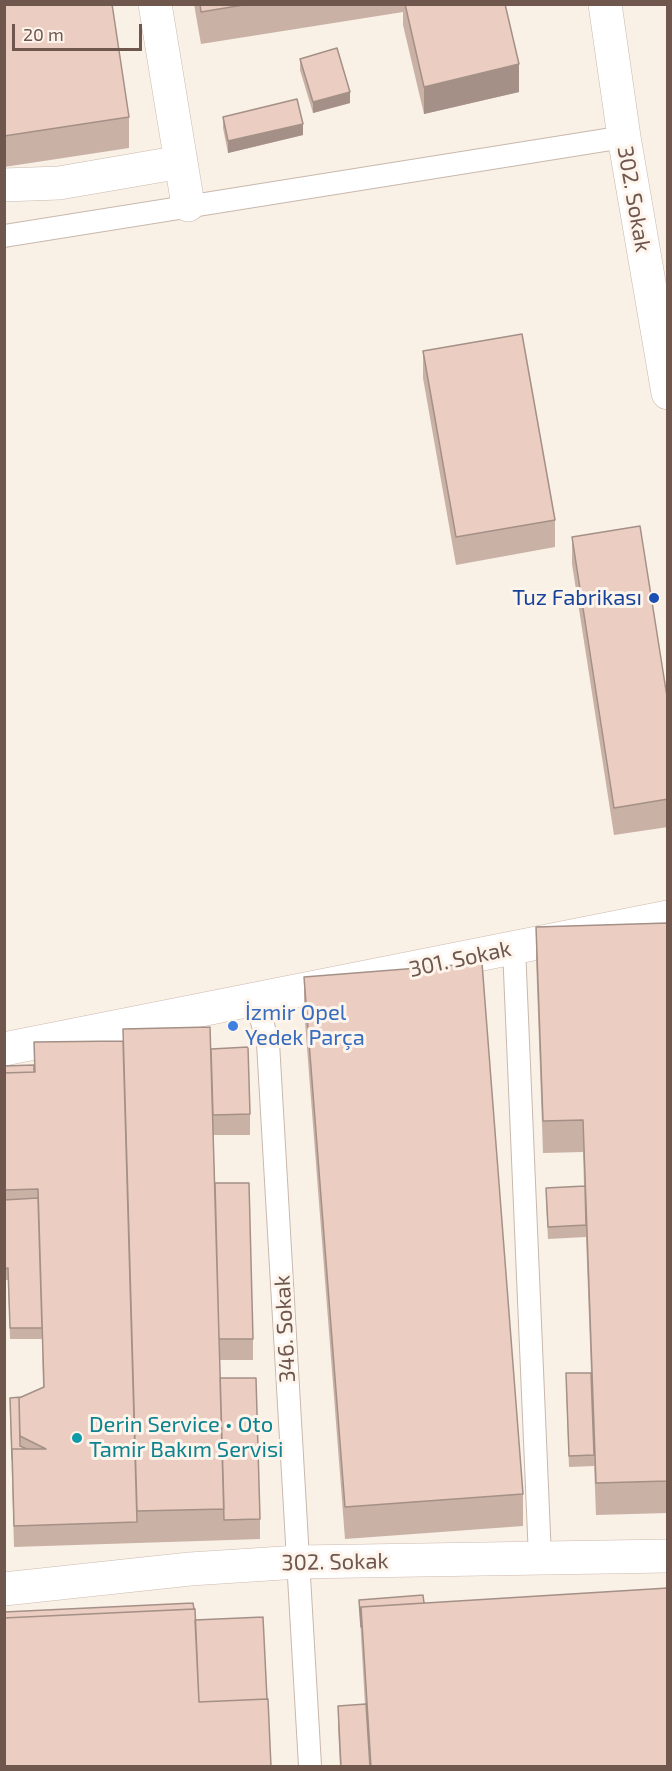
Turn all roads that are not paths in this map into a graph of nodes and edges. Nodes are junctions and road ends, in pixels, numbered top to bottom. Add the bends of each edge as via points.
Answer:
1 (155, 4) edge
2 (605, 4) edge
3 (624, 137) junction
4 (181, 162) junction
5 (4, 185) edge
6 (189, 205) junction
7 (4, 236) edge
8 (668, 393) edge
9 (668, 917) edge
10 (514, 948) junction
11 (256, 1000) junction
12 (4, 1049) edge
13 (668, 1556) edge
14 (540, 1558) junction
15 (299, 1562) junction
16 (4, 1589) edge
17 (310, 1767) edge

1 - 4 street
2 - 3 street, 302. Sokak
3 - 6 lane
3 - 8 street, 302. Sokak
4 - 5 street via 59,183
4 - 6 street
6 - 7 lane
9 - 10 street, 301. Sokak
10 - 11 street, 301. Sokak
10 - 14 lane
11 - 12 street, 301. Sokak
11 - 15 lane, 346. Sokak via 268,1043
13 - 14 street, 302. Sokak
14 - 15 street, 302. Sokak
15 - 16 street, 302. Sokak
15 - 17 lane, 346. Sokak

